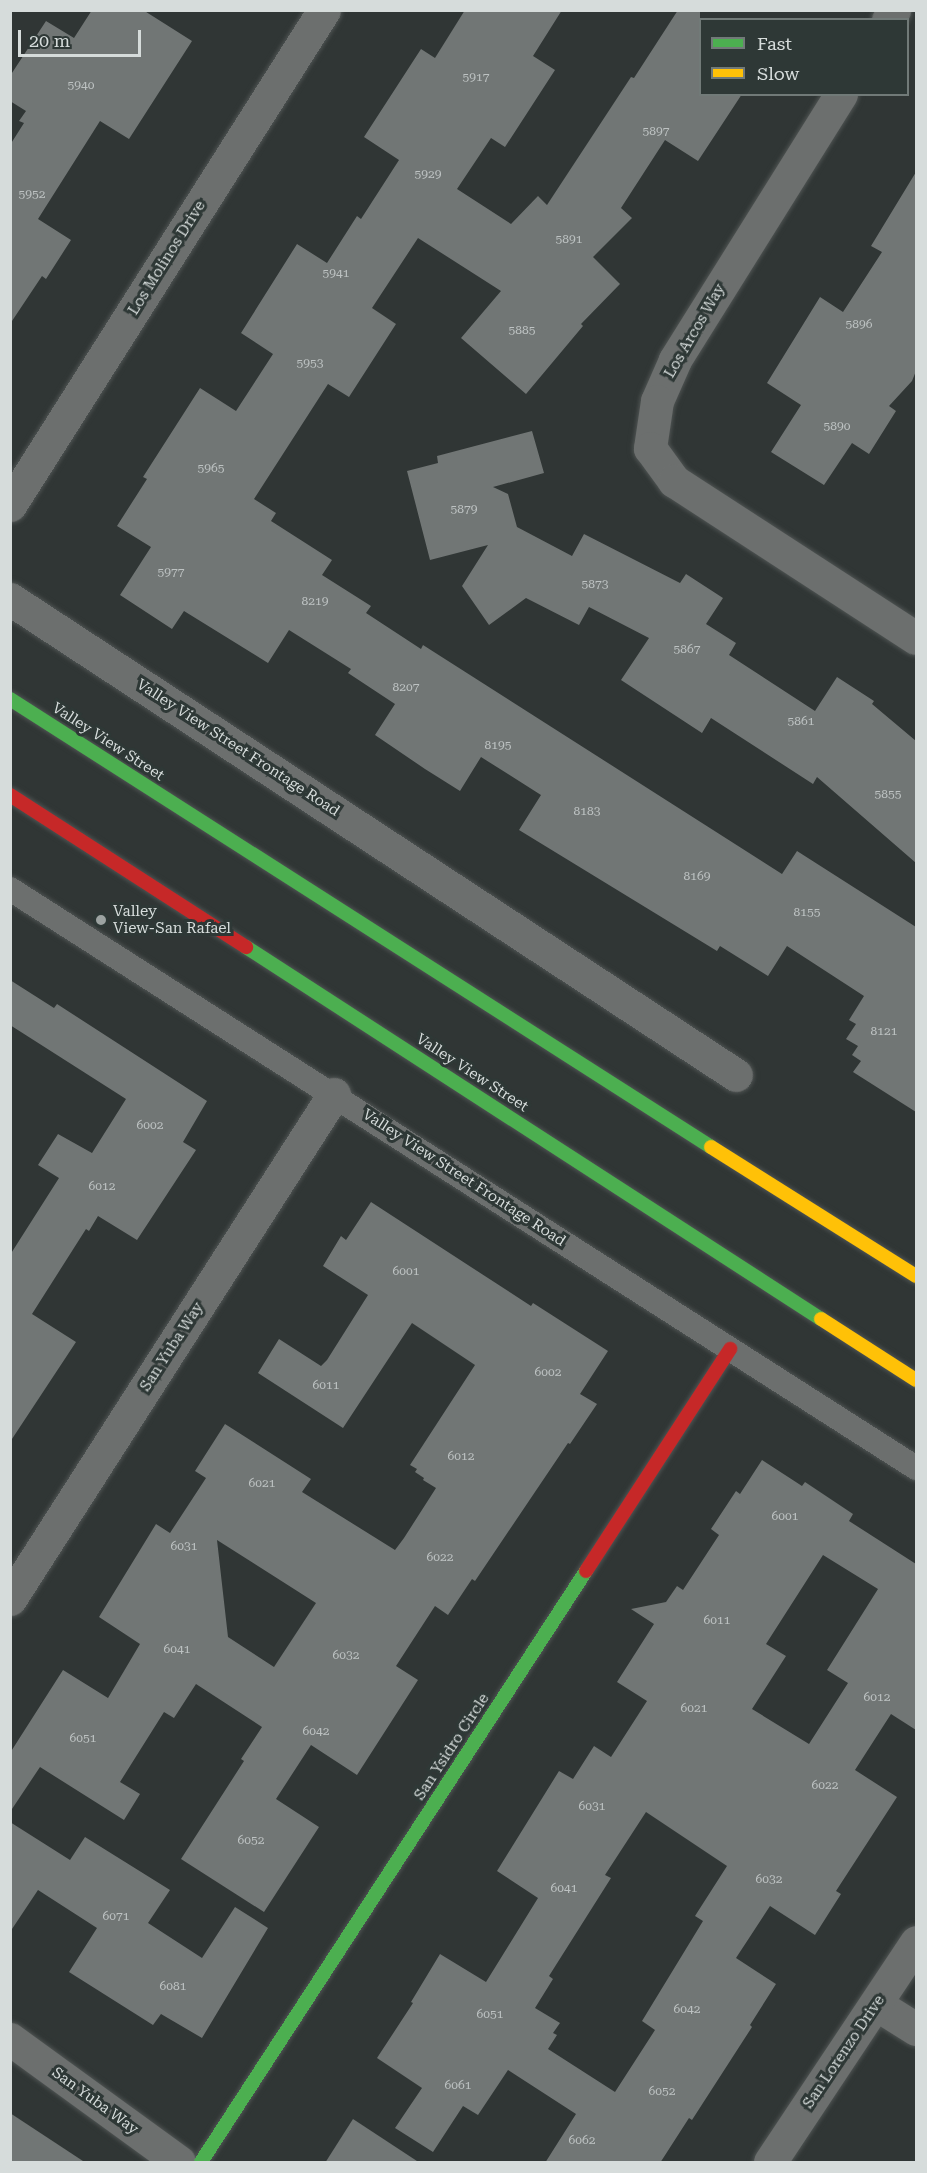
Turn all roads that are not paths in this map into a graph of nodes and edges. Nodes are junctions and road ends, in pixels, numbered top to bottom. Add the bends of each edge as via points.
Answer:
1 (324, 10) edge
2 (840, 96) edge
3 (10, 505) edge
4 (10, 599) edge
5 (916, 638) edge
6 (10, 699) edge
7 (10, 795) edge
8 (10, 889) edge
9 (736, 1075) dead end
10 (334, 1094) junction
11 (916, 1276) edge
12 (730, 1349) junction
13 (916, 1380) edge
14 (916, 1468) edge
15 (10, 1599) edge
16 (916, 1942) edge
17 (876, 2004) junction
18 (916, 2030) edge
19 (10, 2039) edge
20 (179, 2163) edge
21 (201, 2163) edge
22 (770, 2163) edge

1 - 3 street, Los Molinos Drive
2 - 5 street, Los Arcos Way via 675,360 657,401 650,448 674,481
4 - 9 street, Valley View Street Frontage Road
6 - 11 main road, Valley View Street
7 - 13 main road, Valley View Street
8 - 10 lane, Valley View Street Frontage Road
10 - 12 lane, Valley View Street Frontage Road
10 - 15 street, San Yuba Way
12 - 14 lane, Valley View Street Frontage Road
12 - 21 main road, San Ysidro Circle
16 - 17 street, San Lorenzo Drive
17 - 18 street
17 - 22 street, San Lorenzo Drive
19 - 20 street, San Yuba Way

